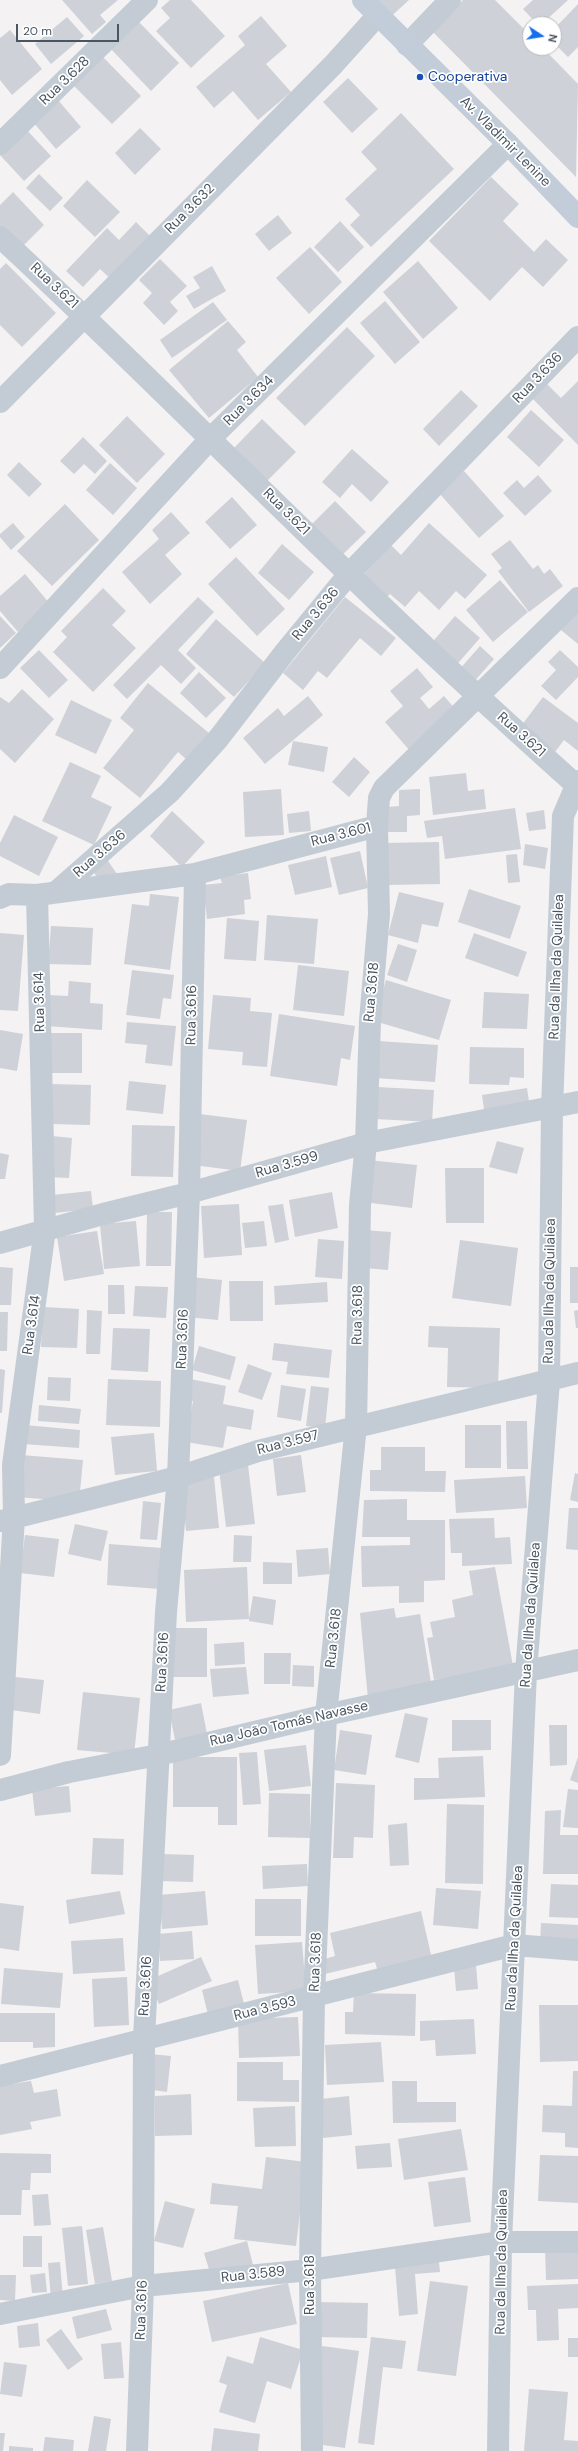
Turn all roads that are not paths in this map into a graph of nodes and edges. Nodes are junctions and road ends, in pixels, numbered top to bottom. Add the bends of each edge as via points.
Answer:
1 (147, 0) edge
2 (363, 0) edge
3 (450, 0) edge
4 (378, 15) junction
5 (407, 45) junction
6 (0, 144) edge
7 (508, 144) junction
8 (578, 217) edge
9 (0, 237) edge
10 (85, 315) junction
11 (578, 337) edge
12 (0, 402) edge
13 (211, 438) junction
14 (349, 574) junction
15 (578, 598) edge
16 (0, 668) edge
17 (477, 696) junction
18 (577, 783) edge
19 (377, 826) junction
20 (195, 874) junction
21 (3, 892) edge
22 (47, 894) junction
23 (578, 1102) edge
24 (552, 1108) junction
25 (366, 1143) junction
26 (189, 1193) junction
27 (45, 1229) junction
28 (0, 1243) edge
29 (578, 1373) edge
30 (549, 1381) junction
31 (356, 1426) junction
32 (178, 1477) junction
33 (7, 1519) edge
34 (578, 1660) edge
35 (526, 1672) junction
36 (326, 1715) junction
37 (0, 1755) edge
38 (158, 1755) junction
39 (0, 1790) edge
40 (514, 1945) junction
41 (578, 1950) edge
42 (314, 1997) junction
43 (144, 2038) junction
44 (0, 2076) edge
45 (501, 2242) junction
46 (578, 2242) edge
47 (310, 2270) junction
48 (143, 2286) junction
49 (0, 2314) edge
50 (137, 2451) edge
51 (312, 2451) edge
52 (498, 2451) edge

1 - 6 street, Rua 3.628
2 - 4 main road, Av. Vladimir Lenine
3 - 5 street
4 - 5 main road, Av. Vladimir Lenine
4 - 10 street, Rua 3.632 via 333,65
5 - 7 main road, Av. Vladimir Lenine
7 - 8 main road, Av. Vladimir Lenine
7 - 13 street, Rua 3.634
9 - 10 street, Rua 3.621
10 - 12 street, Rua 3.632
10 - 13 street, Rua 3.621
11 - 14 street, Rua 3.636
13 - 14 street, Rua 3.621
13 - 16 street, Rua 3.634
14 - 17 street, Rua 3.621
14 - 22 street, Rua 3.636 via 284,652 218,739 170,792
15 - 17 street, Rua 3.601
17 - 18 street, Rua 3.621
17 - 19 street, Rua 3.601 via 384,788 379,798
18 - 24 street, Rua da Ilha da Quilalea via 563,816
19 - 20 street, Rua 3.601
19 - 25 street, Rua 3.618 via 379,914 370,1021
20 - 22 street, Rua 3.601
20 - 26 street, Rua 3.616
21 - 22 street, Rua 3.601
22 - 27 street, Rua 3.614
23 - 24 street, Rua 3.599
24 - 25 street, Rua 3.599
24 - 30 street, Rua da Ilha da Quilalea
25 - 26 street, Rua 3.599
25 - 31 street, Rua 3.618 via 360,1205
26 - 27 street, Rua 3.599
26 - 32 street, Rua 3.616
27 - 28 street, Rua 3.599
27 - 33 street, Rua 3.614
29 - 30 street, Rua 3.597
30 - 31 street, Rua 3.597
30 - 35 street, Rua da Ilha da Quilalea
31 - 32 street, Rua 3.597 via 258,1451
31 - 36 street, Rua 3.618
32 - 33 street, Rua 3.597
32 - 38 street, Rua 3.616 via 166,1612
33 - 37 street, Rua 3.614
34 - 35 street, Rua João Tomás Navasse
35 - 36 street, Rua João Tomás Navasse
35 - 40 street, Rua da Ilha da Quilalea
36 - 38 street, Rua João Tomás Navasse
36 - 42 street, Rua 3.618
38 - 39 street, Rua João Tomás Navasse via 69,1772
38 - 43 street, Rua 3.616
40 - 41 street, Rua 3.593
40 - 42 street, Rua 3.593
40 - 45 street, Rua da Ilha da Quilalea
42 - 43 street, Rua 3.593
42 - 47 street, Rua 3.618
43 - 44 street, Rua 3.593
43 - 48 street, Rua 3.616
45 - 46 street, Rua 3.589
45 - 47 street, Rua 3.589
45 - 52 street, Rua da Ilha da Quilalea
47 - 48 street, Rua 3.589
47 - 51 street, Rua 3.618
48 - 49 street, Rua 3.589
48 - 50 street, Rua 3.616

